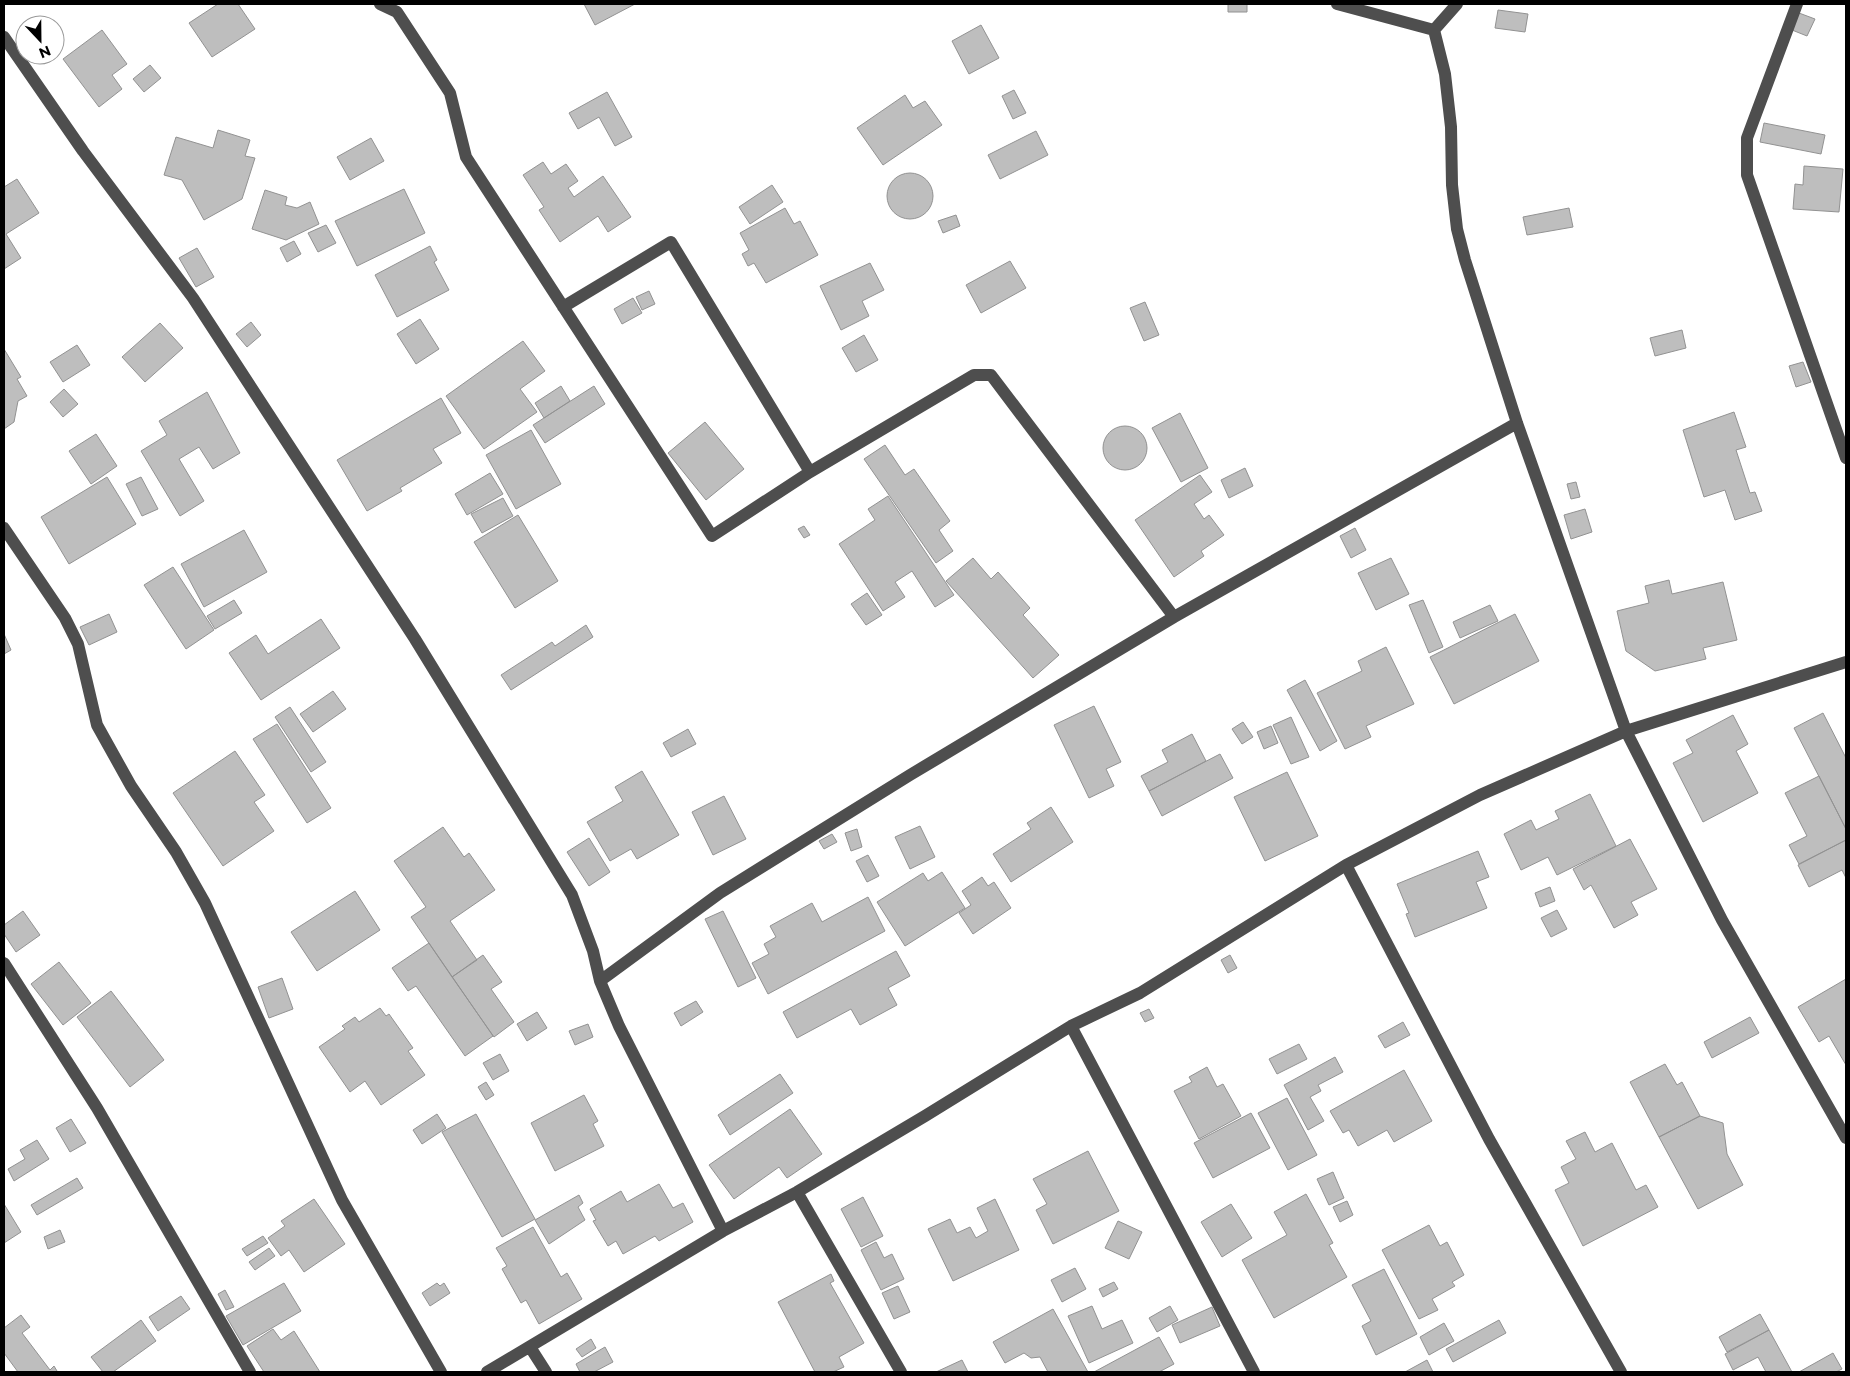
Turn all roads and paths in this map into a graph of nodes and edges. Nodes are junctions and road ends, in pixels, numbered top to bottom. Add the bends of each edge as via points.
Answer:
1 (380, 4) edge
2 (1337, 4) edge
3 (1457, 4) edge
4 (1797, 4) edge
5 (1434, 30) junction
6 (4, 37) edge
7 (563, 307) junction
8 (1517, 422) junction
9 (1846, 458) edge
10 (810, 472) junction
11 (4, 528) edge
12 (1174, 617) junction
13 (1846, 662) edge
14 (1626, 731) junction
15 (1346, 865) junction
16 (4, 963) edge
17 (600, 981) junction
18 (1071, 1026) junction
19 (1846, 1138) edge
20 (797, 1192) junction
21 (723, 1231) junction
22 (530, 1347) junction
23 (250, 1372) edge
24 (440, 1372) edge
25 (486, 1372) edge
26 (546, 1372) edge
27 (901, 1372) edge
28 (1254, 1372) edge
29 (1621, 1372) edge

1 - 7 street via 397,12 450,93 466,157
2 - 5 street
3 - 5 street
4 - 9 street via 1747,138 1747,175
5 - 8 street via 1445,74 1457,230
6 - 17 street via 83,151 193,298 415,639 572,895 593,951
7 - 10 street via 712,536
7 - 10 street via 671,242
8 - 12 street
8 - 14 street
10 - 12 street via 974,375 991,375
11 - 24 street via 65,618 78,644 97,725 205,904 342,1200
12 - 17 street via 720,893
13 - 14 street
14 - 15 street via 1480,795
14 - 19 street via 1722,920
15 - 18 street via 1140,993
15 - 29 street via 1489,1139
16 - 23 street via 97,1108
17 - 21 street via 619,1026
18 - 20 street
18 - 28 street
20 - 21 street
20 - 27 street
21 - 22 street
22 - 25 street
22 - 26 street

